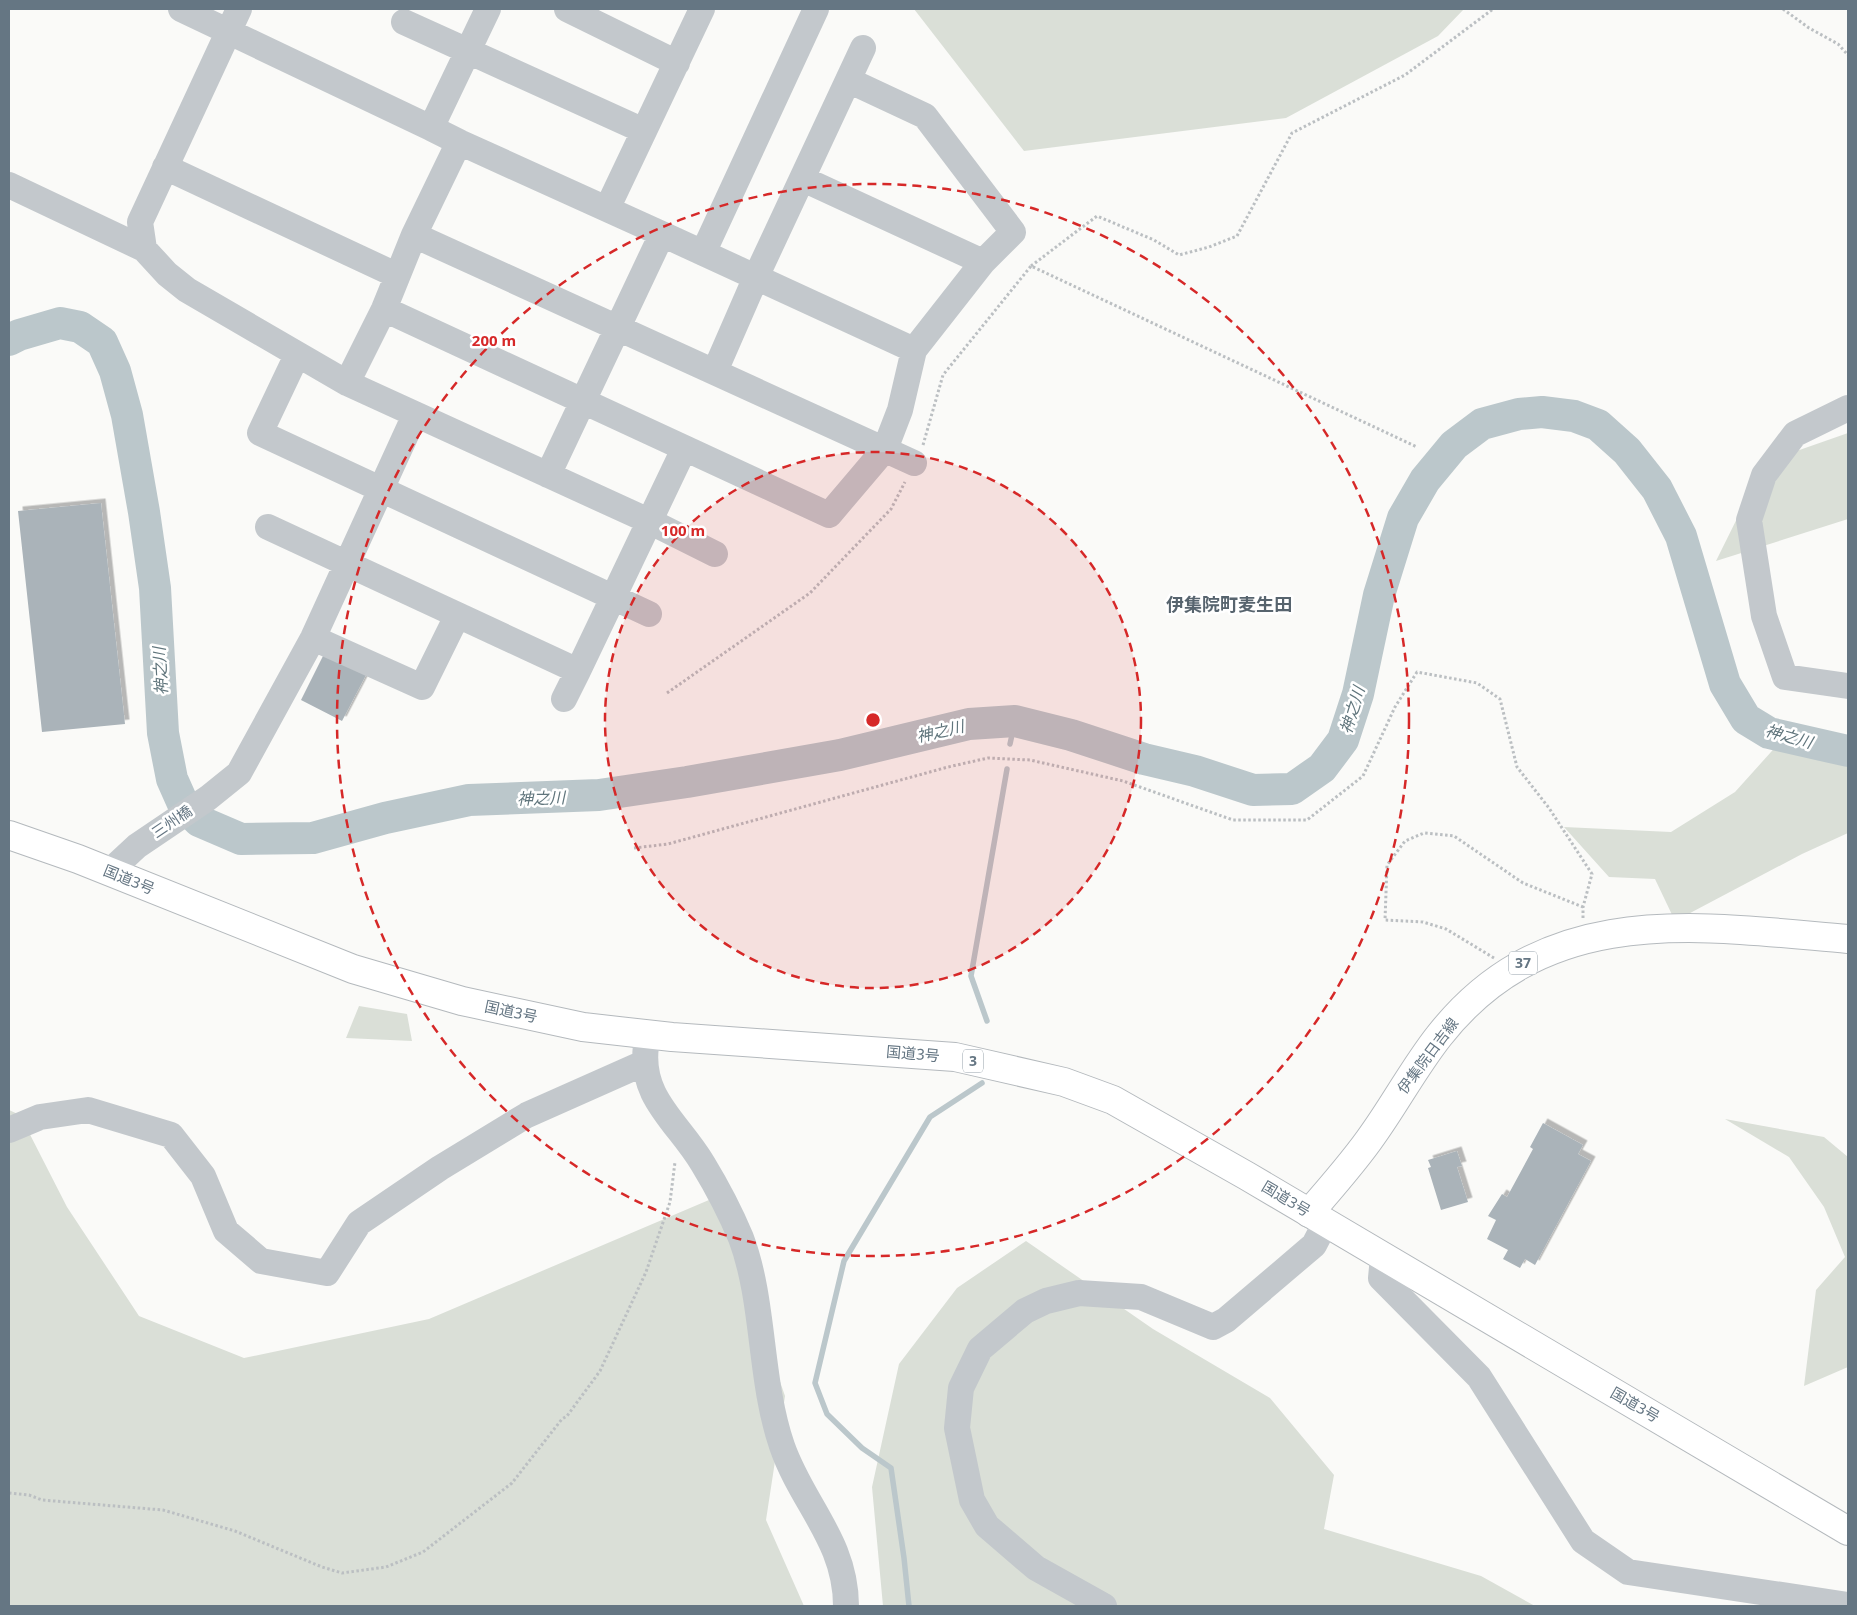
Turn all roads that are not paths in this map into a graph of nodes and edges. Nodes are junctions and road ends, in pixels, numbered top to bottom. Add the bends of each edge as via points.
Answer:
1 (181, 9) edge
2 (239, 9) edge
3 (488, 9) edge
4 (567, 9) edge
5 (702, 9) edge
6 (816, 9) edge
7 (404, 22) dead end
8 (228, 32) junction
9 (862, 48) dead end
10 (469, 51) junction
11 (677, 63) junction
12 (848, 80) junction
13 (431, 128) junction
14 (644, 131) junction
15 (459, 142) junction
16 (165, 167) junction
17 (803, 179) junction
18 (9, 185) edge
19 (607, 209) junction
20 (662, 234) junction
21 (414, 235) junction
22 (144, 248) junction
23 (703, 253) junction
24 (982, 262) junction
25 (396, 275) junction
26 (756, 277) junction
27 (384, 309) junction
28 (616, 329) junction
29 (914, 350) junction
30 (298, 355) junction
31 (715, 372) junction
32 (347, 383) junction
33 (584, 400) junction
34 (1848, 408) edge
35 (414, 415) junction
36 (684, 449) junction
37 (885, 449) junction
38 (914, 463) road end
39 (548, 475) junction
40 (382, 489) junction
41 (649, 521) junction
42 (268, 527) dead end
43 (715, 554) dead end
44 (345, 563) junction
45 (614, 596) junction
46 (649, 614) dead end
47 (457, 616) junction
48 (313, 638) junction
49 (578, 671) junction
50 (1848, 686) edge
51 (564, 699) dead end
52 (9, 835) edge
53 (109, 872) junction
54 (1848, 938) edge
55 (647, 1034) junction
56 (644, 1063) junction
57 (10, 1126) edge
58 (1318, 1218) junction
59 (1383, 1257) junction
60 (1848, 1531) edge
61 (1848, 1605) edge
62 (846, 1606) edge
63 (1104, 1606) edge

1 - 8 street
2 - 8 street
3 - 10 street
4 - 11 street
5 - 11 street
6 - 23 street
7 - 10 street
8 - 13 street
8 - 16 street
9 - 12 street
10 - 13 street
10 - 14 street
11 - 14 street
12 - 17 street
12 - 24 street via 925,116 1013,232
13 - 15 street
14 - 19 street
15 - 19 street
15 - 21 street
16 - 22 street via 140,222
16 - 25 street
17 - 24 street
17 - 26 street
18 - 22 street
19 - 20 street
20 - 23 street
20 - 28 street
21 - 25 street
21 - 28 street
22 - 30 street via 167,274 187,290
23 - 26 street
24 - 29 street
25 - 27 street
26 - 29 street
26 - 31 street
27 - 32 street
27 - 33 street
28 - 31 street
28 - 33 street
29 - 37 street via 900,410
30 - 32 street
30 - 40 street via 260,432
31 - 37 street
32 - 35 street
33 - 36 street
33 - 39 street
34 - 50 street via 1794,434 1764,475 1749,520 1764,616 1785,677
35 - 39 street
35 - 40 street, 三州橋
36 - 37 street via 829,516
36 - 41 street
37 - 38 street
39 - 41 street
40 - 44 street, 三州橋
40 - 45 street
41 - 43 street
41 - 45 street
42 - 44 street
44 - 47 street
44 - 48 street, 三州橋
45 - 46 street
45 - 49 street
47 - 48 street via 422,688
47 - 49 street
48 - 53 street, 三州橋 via 239,773 137,846
49 - 51 street
52 - 53 main road, 国道3号 / 3
53 - 55 main road, 国道3号 / 3 via 353,969 462,1001 583,1027
54 - 58 main road, 伊集院日吉線 / 37 via 1741,930 1638,928 1584,939 1512,969 1487,988 1422,1058
55 - 56 street
55 - 58 main road, 国道3号 / 3 via 955,1057 1064,1082 1113,1100
56 - 57 street via 527,1115 440,1168 359,1223 327,1273 261,1261 226,1231 203,1176 171,1135 88,1110 40,1117
56 - 62 street via 652,1093 703,1163 741,1239 754,1288 768,1394 782,1447 832,1540 846,1585
58 - 59 main road, 国道3号 / 3
58 - 63 street via 1314,1245 1226,1320 1213,1327 1142,1297 1078,1293 1046,1301 1025,1311 980,1349 961,1388 957,1428 972,1500 987,1526 1036,1568
59 - 60 main road, 国道3号 / 3
59 - 61 street via 1381,1278 1479,1377 1583,1541 1628,1572

